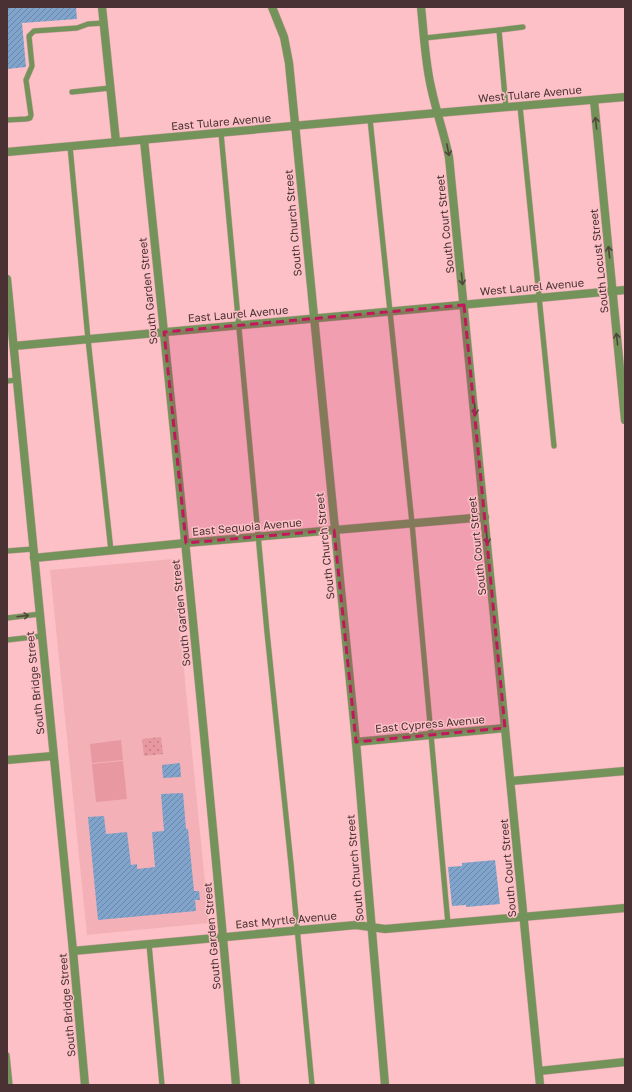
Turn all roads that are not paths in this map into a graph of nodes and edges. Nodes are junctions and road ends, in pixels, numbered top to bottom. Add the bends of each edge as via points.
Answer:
1 (102, 7) edge
2 (272, 7) edge
3 (421, 7) edge
4 (104, 23) junction
5 (523, 27) dead end
6 (499, 30) junction
7 (425, 38) junction
8 (110, 88) junction
9 (72, 92) dead end
10 (625, 97) edge
11 (594, 100) junction
12 (520, 106) junction
13 (506, 108) junction
14 (437, 113) junction
15 (370, 119) junction
16 (7, 120) edge
17 (295, 127) junction
18 (221, 133) junction
19 (144, 140) junction
20 (116, 142) junction
21 (70, 146) junction
22 (7, 152) edge
23 (7, 278) edge
24 (625, 290) edge
25 (612, 291) junction
26 (540, 298) junction
27 (464, 305) junction
28 (389, 312) junction
29 (313, 318) junction
30 (238, 326) junction
31 (164, 332) junction
32 (88, 339) junction
33 (14, 346) junction
34 (17, 380) junction
35 (7, 381) edge
36 (625, 420) edge
37 (554, 446) dead end
38 (485, 517) junction
39 (412, 523) junction
40 (334, 530) junction
41 (258, 537) junction
42 (186, 543) junction
43 (33, 548) junction
44 (7, 551) edge
45 (111, 551) junction
46 (34, 558) junction
47 (40, 614) junction
48 (7, 618) edge
49 (42, 636) junction
50 (7, 640) edge
51 (505, 728) junction
52 (431, 735) junction
53 (356, 742) junction
54 (53, 756) junction
55 (7, 760) edge
56 (625, 771) edge
57 (511, 781) junction
58 (625, 908) edge
59 (524, 918) junction
60 (448, 924) junction
61 (371, 927) junction
62 (297, 930) junction
63 (224, 937) junction
64 (149, 944) junction
65 (73, 951) junction
66 (7, 1055) edge
67 (625, 1062) edge
68 (539, 1071) junction
69 (10, 1085) edge
70 (85, 1085) edge
71 (162, 1085) edge
72 (236, 1085) edge
73 (312, 1085) edge
74 (385, 1085) edge
75 (540, 1085) edge

1 - 4 street
2 - 17 street, South Church Street via 284,37 289,63
3 - 7 street, South Court Street
4 - 8 street
4 - 16 lane via 31,33 29,36 32,66 26,80 31,115 26,119
5 - 6 lane
6 - 7 lane
6 - 13 lane
7 - 14 street, South Court Street via 430,86
8 - 9 lane
8 - 20 street
10 - 11 street, West Tulare Avenue
11 - 12 street, West Tulare Avenue
25 -> 11 street, South Locust Street
12 - 13 street, West Tulare Avenue
12 - 26 lane
13 - 14 street, West Tulare Avenue
14 - 15 street, East Tulare Avenue
14 -> 27 street, South Court Street via 449,157
15 - 17 street, East Tulare Avenue
15 - 28 lane
17 - 18 street, East Tulare Avenue
17 - 29 street, South Church Street
18 - 19 street, East Tulare Avenue
18 - 30 lane
19 - 20 street, East Tulare Avenue
19 - 31 street, South Garden Street
20 - 21 street, East Tulare Avenue
21 - 22 street, East Tulare Avenue
21 - 32 lane
23 - 33 street, South Bridge Street
24 - 25 street, West Laurel Avenue
25 - 26 street, West Laurel Avenue
36 -> 25 street, South Locust Street
26 - 27 street, West Laurel Avenue
26 - 37 lane
27 - 28 street, East Laurel Avenue
27 -> 38 street, South Court Street
28 - 29 street, East Laurel Avenue
28 - 39 lane
29 - 30 street, East Laurel Avenue
29 - 40 street, South Church Street
30 - 31 street, East Laurel Avenue
30 - 41 lane
31 - 32 street, East Laurel Avenue
31 - 42 street, South Garden Street
32 - 33 street, East Laurel Avenue
32 - 45 lane
33 - 34 street, South Bridge Street
34 - 35 lane
34 - 43 street, South Bridge Street
38 - 39 street, East Sequoia Avenue
38 -> 51 street, South Court Street
39 - 40 street, East Sequoia Avenue
39 - 52 lane
40 - 41 street, East Sequoia Avenue
40 - 53 street, South Church Street
41 - 42 street, East Sequoia Avenue
41 - 62 lane
42 - 45 street, East Sequoia Avenue
42 - 63 street, South Garden Street
43 - 44 lane
43 - 46 street, South Bridge Street
45 - 46 street, East Sequoia Avenue
46 - 47 street, South Bridge Street
48 -> 47 lane
47 - 49 street, South Bridge Street
49 - 50 lane
49 - 54 street, South Bridge Street
51 - 52 street, East Cypress Avenue
51 - 57 street, South Court Street
52 - 53 street, East Cypress Avenue
52 - 60 lane
53 - 61 street, South Church Street
54 - 55 street
54 - 65 street, South Bridge Street
56 - 57 street
57 - 59 street, South Court Street
58 - 59 street, East Myrtle Avenue
59 - 60 street, East Myrtle Avenue
59 - 68 street, South Court Street
60 - 61 street, East Myrtle Avenue via 385,929
61 - 62 street, East Myrtle Avenue via 356,925
61 - 74 street, South Church Street
62 - 63 street, East Myrtle Avenue
62 - 73 lane
63 - 64 street, East Myrtle Avenue
63 - 72 street, South Garden Street
64 - 65 street, East Myrtle Avenue
64 - 71 lane
65 - 70 street, South Bridge Street
66 - 69 lane
67 - 68 street
68 - 75 street, South Court Street

